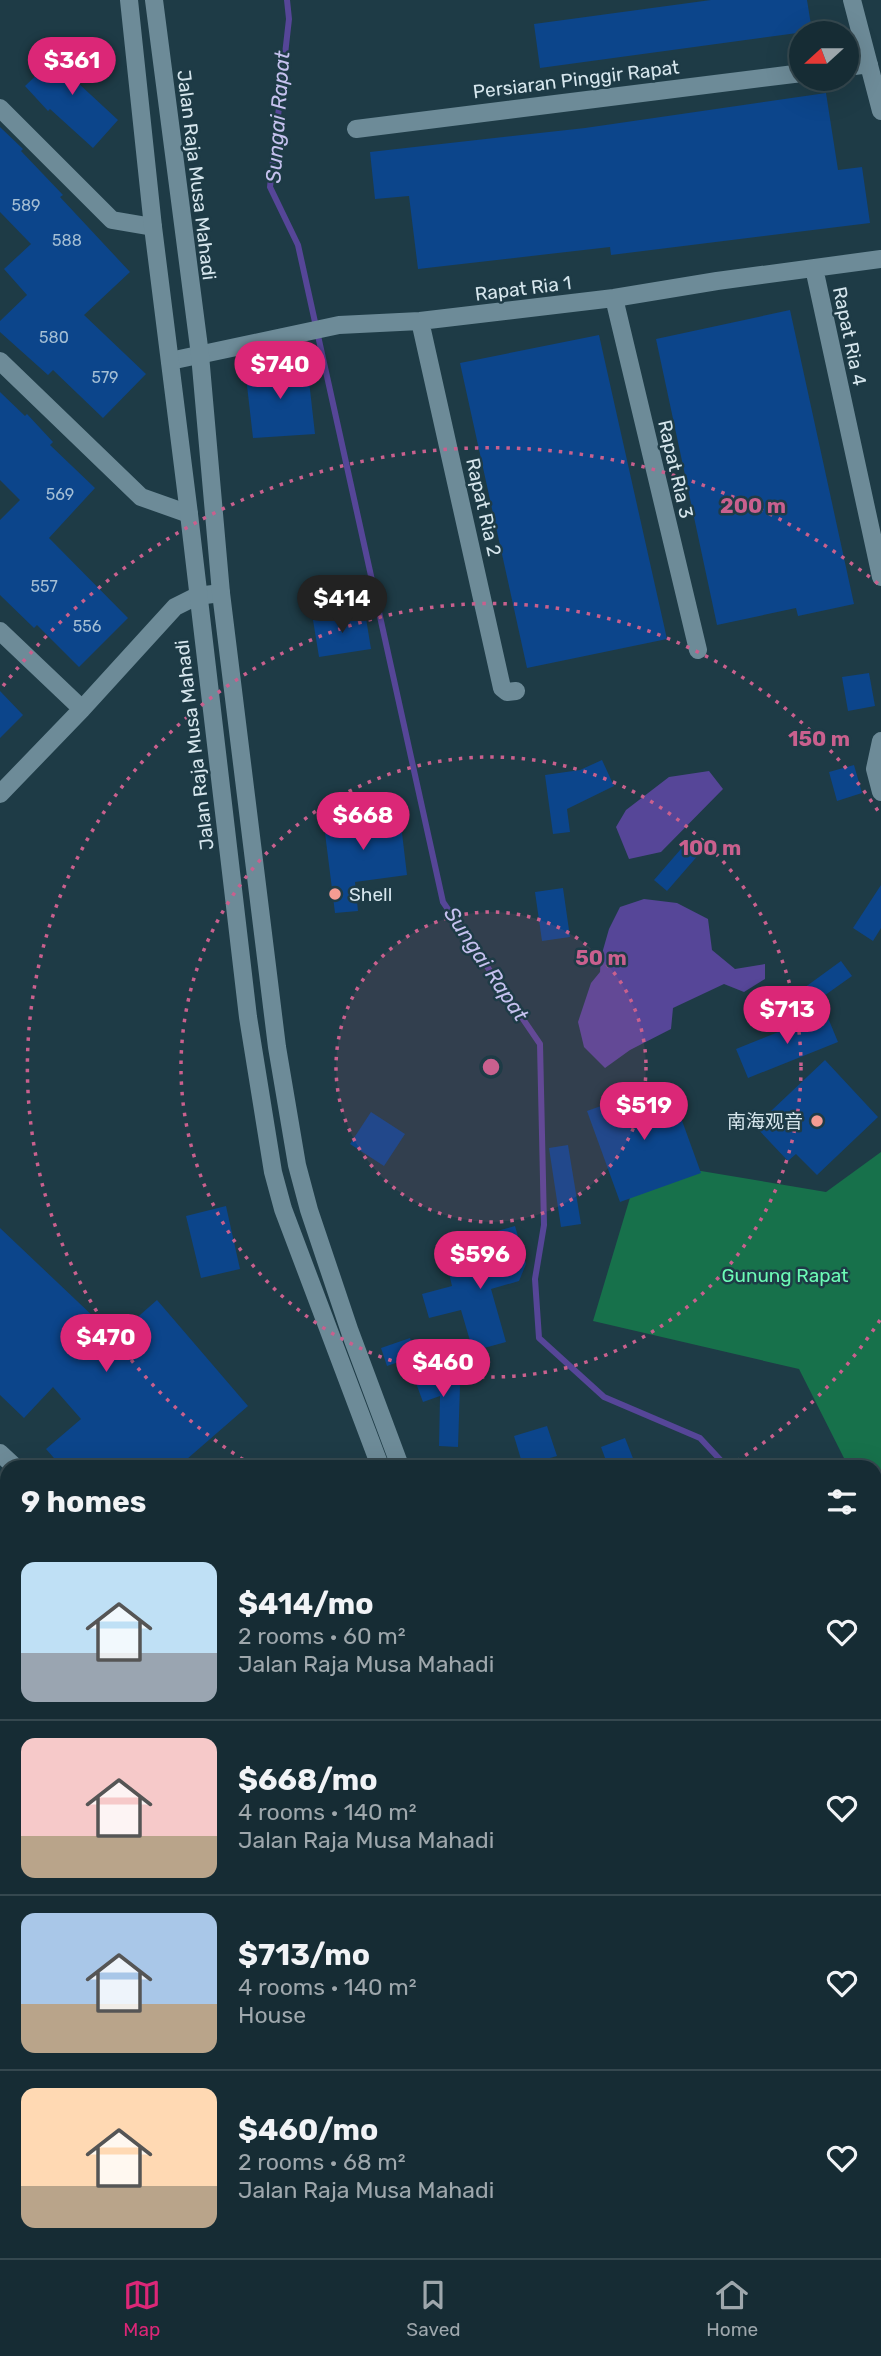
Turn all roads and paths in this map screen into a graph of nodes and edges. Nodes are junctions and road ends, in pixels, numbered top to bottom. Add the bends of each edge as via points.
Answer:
1 (129, 0) edge
2 (153, 0) edge
3 (852, 0) edge
4 (869, 64) junction
5 (859, 65) edge
6 (789, 75) edge
7 (0, 108) edge
8 (881, 111) edge
9 (356, 129) dead end
10 (153, 227) junction
11 (881, 259) edge
12 (814, 268) junction
13 (614, 298) junction
14 (420, 321) junction
15 (200, 355) junction
16 (0, 361) edge
17 (170, 361) junction
18 (190, 514) junction
19 (881, 577) edge
20 (221, 593) junction
21 (197, 596) junction
22 (0, 631) edge
23 (698, 650) dead end
24 (516, 691) dead end
25 (82, 709) junction
26 (881, 741) edge
27 (881, 792) edge
28 (0, 793) edge
29 (378, 1460) edge
30 (398, 1460) edge

1 - 10 street, Jalan Raja Musa Mahadi
2 - 15 street, Jalan Raja Musa Mahadi
3 - 4 street
4 - 5 street
4 - 8 street
6 - 9 street, Persiaran Pinggir Rapat
7 - 10 street via 112,220
10 - 17 street, Jalan Raja Musa Mahadi
11 - 12 street, Rapat Ria 1
12 - 13 street, Rapat Ria 1
12 - 19 street, Rapat Ria 4
13 - 14 street, Rapat Ria 1
13 - 23 street, Rapat Ria 3
14 - 15 street, Rapat Ria 1 via 339,325
14 - 24 street, Rapat Ria 2 via 502,688
15 - 17 street, Rapat Ria 1
15 - 20 street, Jalan Raja Musa Mahadi
16 - 18 street via 141,497
17 - 18 street, Jalan Raja Musa Mahadi
18 - 21 street, Jalan Raja Musa Mahadi
20 - 21 street
20 - 30 street, Jalan Raja Musa Mahadi via 275,1034 297,1165 350,1332
21 - 25 street via 175,607
21 - 29 street, Jalan Raja Musa Mahadi via 248,1017 273,1171 283,1209
22 - 25 street
25 - 28 street
26 - 27 street via 875,769

